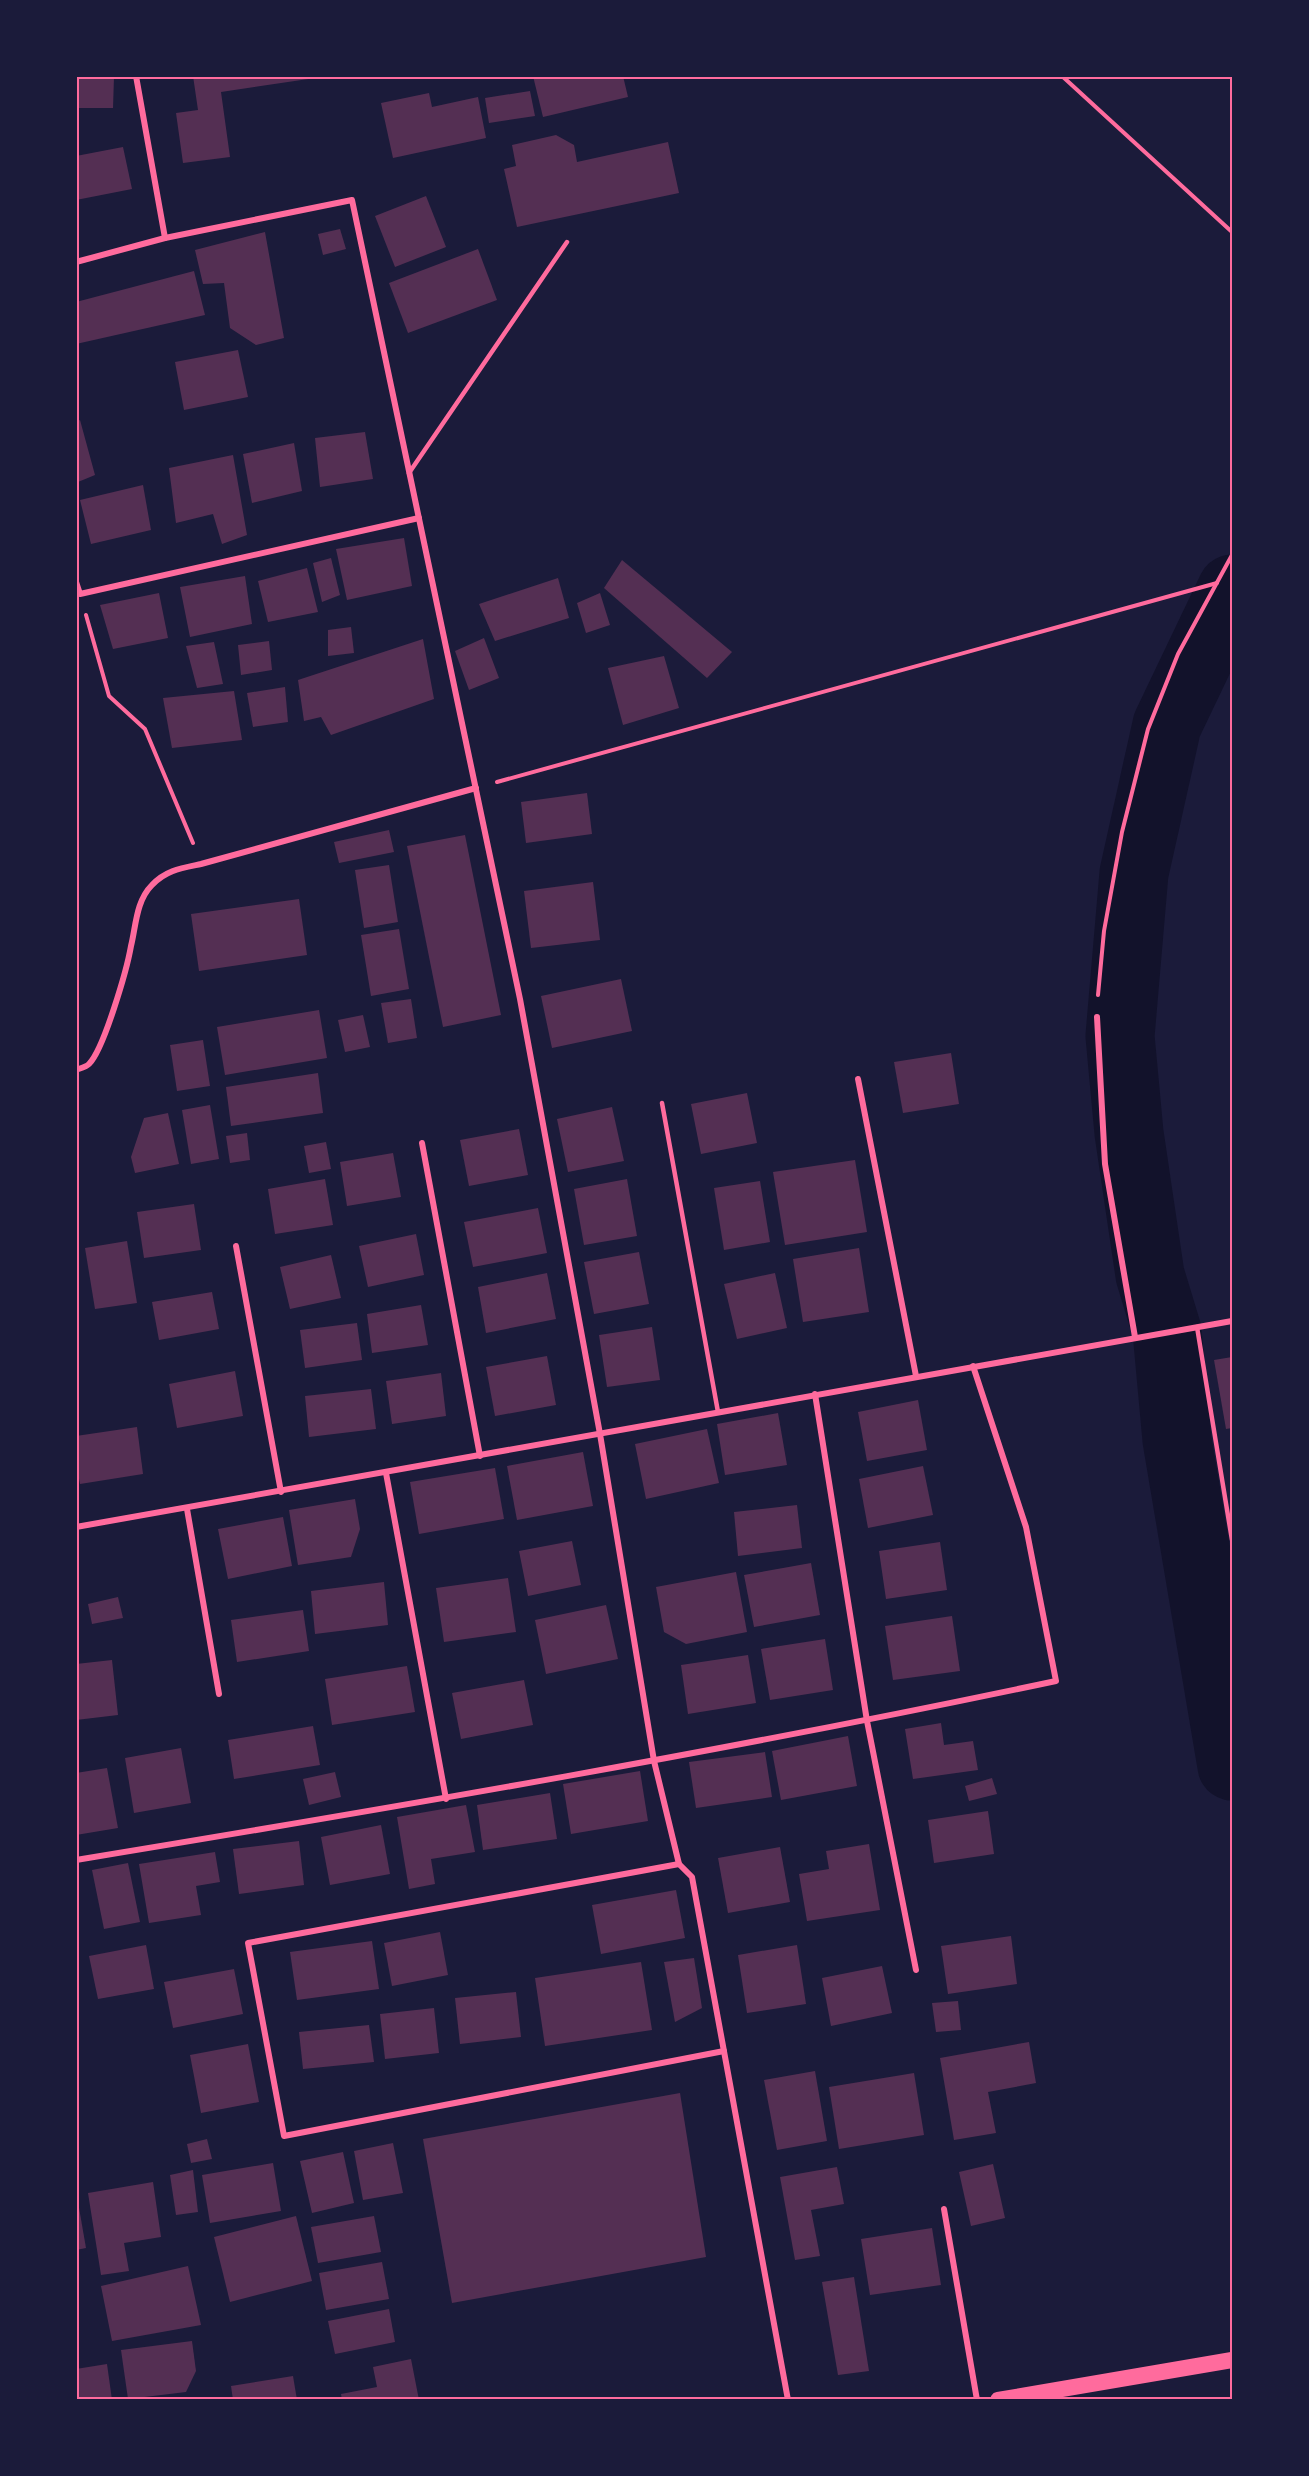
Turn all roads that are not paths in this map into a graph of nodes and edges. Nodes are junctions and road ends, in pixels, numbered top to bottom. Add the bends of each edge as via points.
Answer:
1 (136, 76) edge
2 (165, 238) junction
3 (567, 242) dead end
4 (76, 262) edge
5 (409, 473) junction
6 (419, 518) junction
7 (76, 582) edge
8 (476, 788) junction
9 (1096, 1017) road end
10 (76, 1070) edge
11 (858, 1080) dead end
12 (662, 1102) dead end
13 (423, 1143) dead end
14 (236, 1246) dead end
15 (1233, 1321) edge
16 (1197, 1327) junction
17 (1135, 1337) junction
18 (973, 1366) junction
19 (916, 1376) junction
20 (815, 1394) junction
21 (718, 1412) junction
22 (600, 1434) junction
23 (480, 1456) junction
24 (386, 1473) junction
25 (281, 1492) junction
26 (187, 1509) junction
27 (76, 1527) edge
28 (1233, 1540) edge
29 (219, 1694) dead end
30 (867, 1721) junction
31 (654, 1761) junction
32 (446, 1799) junction
33 (76, 1860) edge
34 (679, 1864) junction
35 (916, 1970) dead end
36 (724, 2051) junction
37 (944, 2209) dead end
38 (1233, 2360) edge
39 (788, 2400) edge
40 (977, 2400) edge
41 (998, 2400) edge

1 - 2 street
2 - 4 street
2 - 5 street via 352,200
3 - 5 lane
5 - 6 street
6 - 7 street via 80,594
6 - 8 street
8 - 10 street via 173,869 151,886 138,910 131,949 104,1036 87,1066
8 - 22 street via 520,999
9 - 17 street via 1105,1164
11 - 19 street
12 - 21 lane
13 - 23 street
14 - 25 street
15 - 16 street
16 - 17 street
16 - 28 lane
17 - 18 street
18 - 19 street
18 - 30 street via 1026,1527 1056,1682
19 - 20 street
20 - 21 street
20 - 30 street
21 - 22 street
22 - 23 street
22 - 31 street
23 - 24 street
24 - 25 street
24 - 32 street
25 - 26 street
26 - 27 street
26 - 29 street
30 - 31 street
30 - 35 street
31 - 32 street
31 - 34 street
32 - 33 street
34 - 36 street via 692,1877
34 - 36 street via 248,1944 284,2136
36 - 39 street
37 - 40 street
38 - 41 highway

